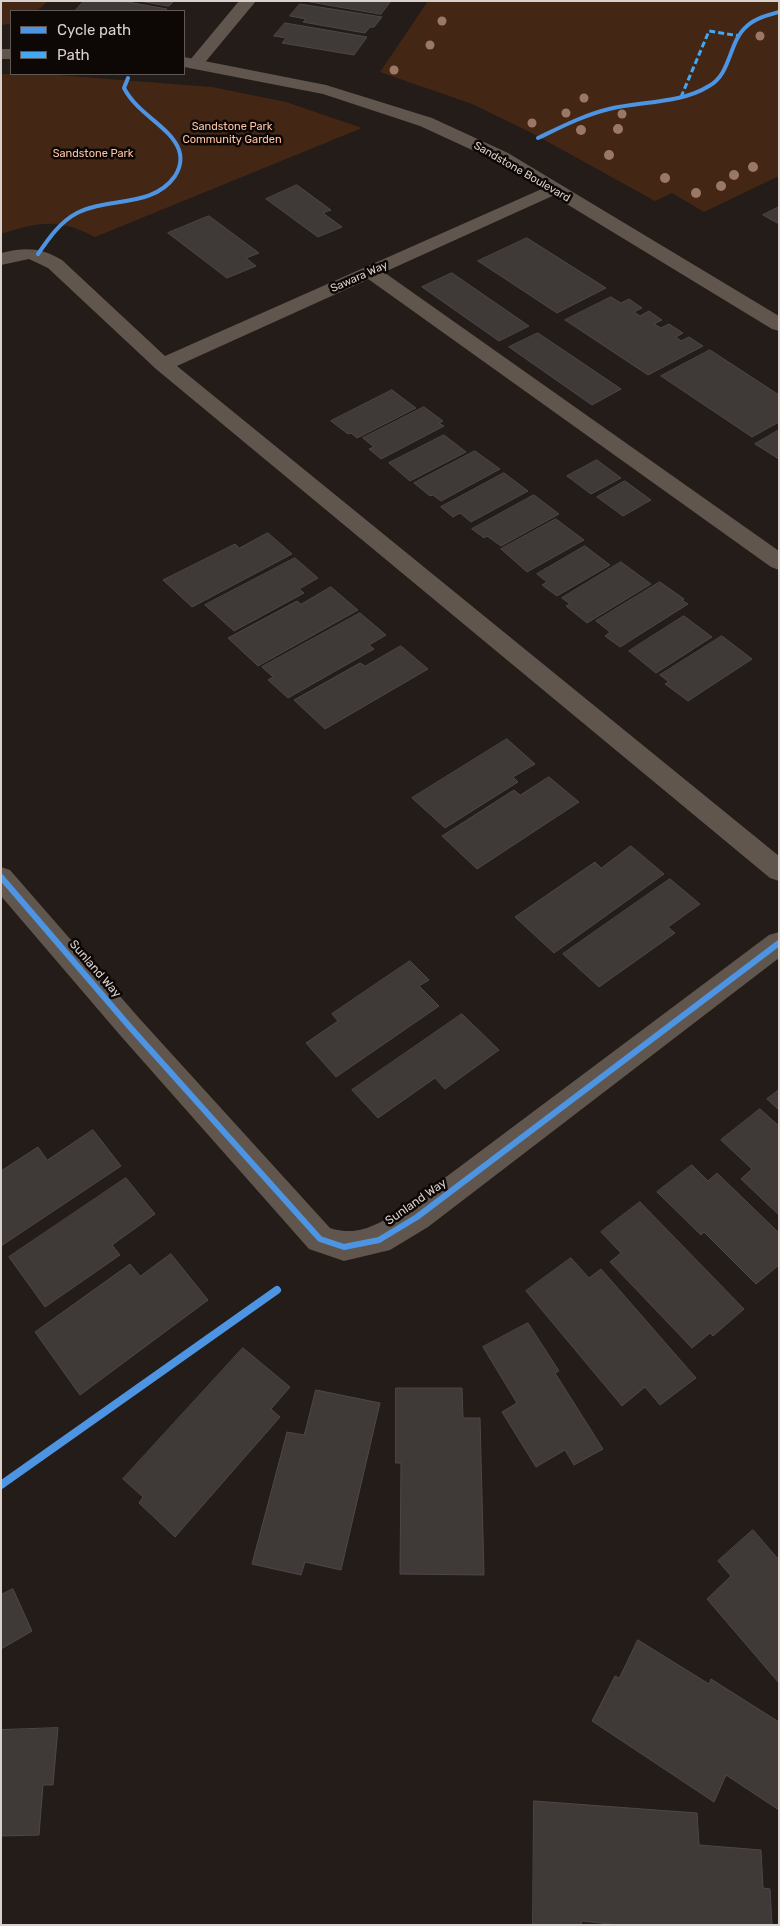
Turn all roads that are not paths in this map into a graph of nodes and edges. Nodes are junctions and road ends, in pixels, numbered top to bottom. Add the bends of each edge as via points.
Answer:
1 (248, 1) edge
2 (190, 63) edge
3 (553, 189) junction
4 (1, 259) edge
5 (371, 272) junction
6 (779, 325) edge
7 (164, 365) junction
8 (779, 562) edge
9 (779, 871) edge
10 (1, 877) edge
11 (779, 943) edge

1 - 2 street
2 - 3 street, Sandstone Boulevard via 326,90 383,107 502,157
3 - 5 street, Sawara Way
3 - 6 street, Sandstone Boulevard
4 - 7 street via 38,254 51,261
5 - 7 street, Sawara Way
5 - 8 street
7 - 9 street
10 - 11 street, Sunland Way via 320,1240 344,1247 380,1240 417,1218

